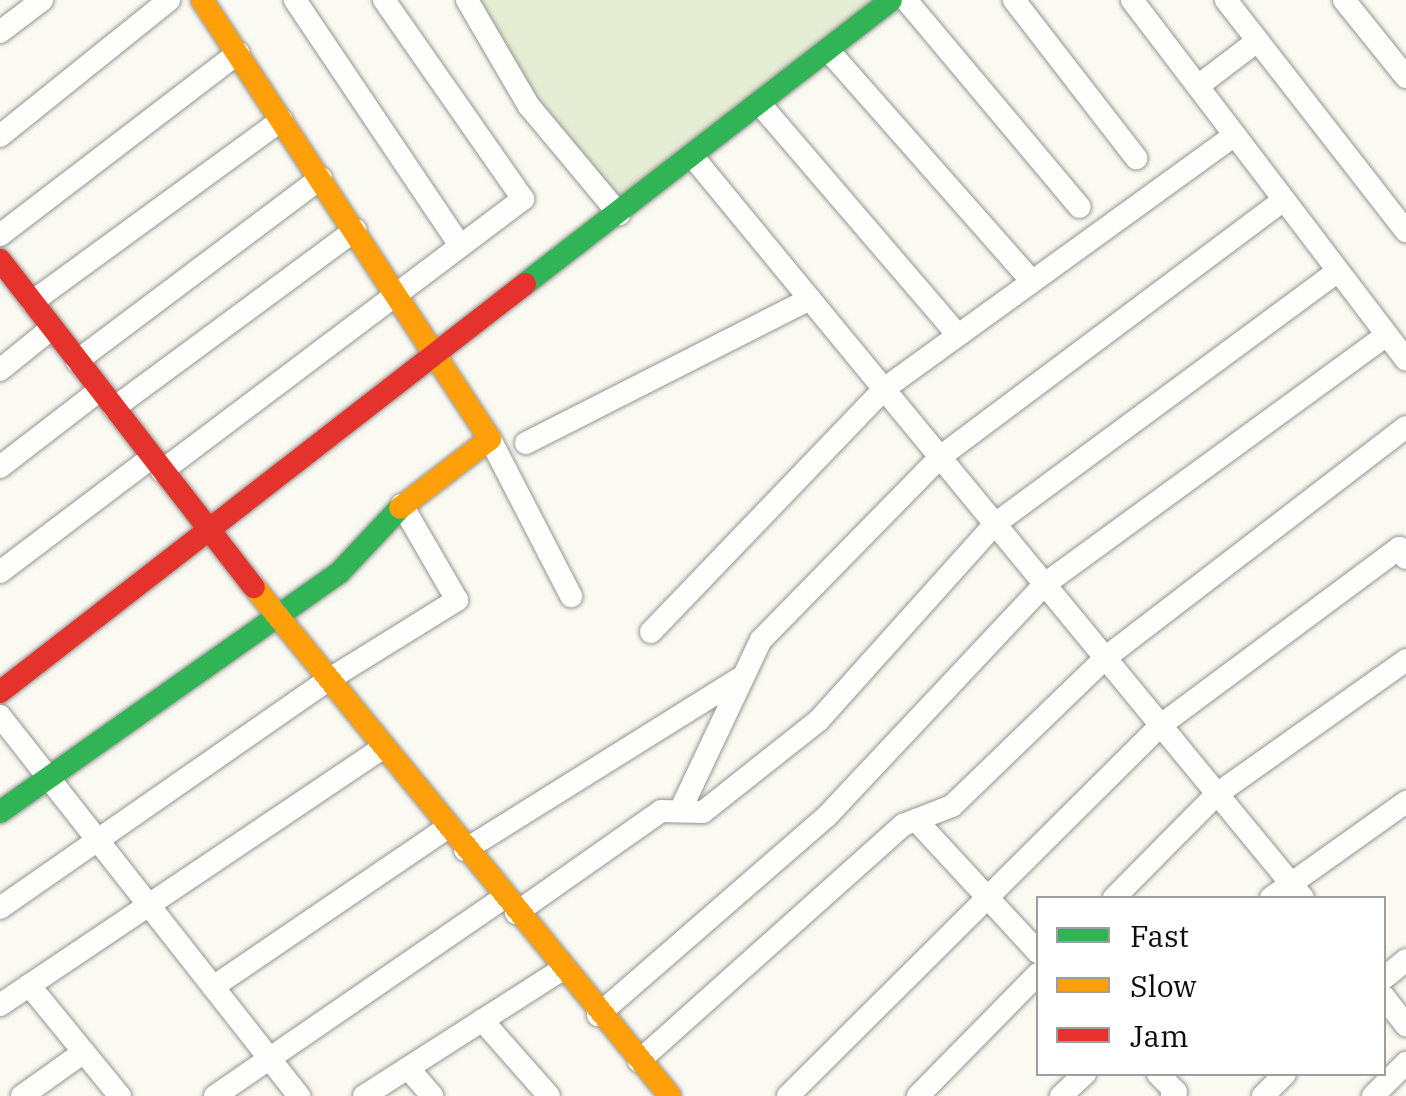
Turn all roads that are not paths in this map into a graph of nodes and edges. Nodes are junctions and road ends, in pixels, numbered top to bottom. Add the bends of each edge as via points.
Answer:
1 (42, 0) edge
2 (168, 0) edge
3 (202, 0) edge
4 (295, 0) edge
5 (384, 0) edge
6 (467, 0) edge
7 (891, 0) edge
8 (906, 0) edge
9 (1014, 0) edge
10 (1132, 0) edge
11 (1226, 0) edge
12 (1344, 0) edge
13 (0, 32) edge
14 (1257, 41) junction
15 (828, 50) junction
16 (238, 54) junction
17 (1406, 77) edge
18 (1198, 86) junction
19 (760, 104) junction
20 (282, 120) junction
21 (1235, 135) junction
22 (0, 136) edge
23 (694, 157) junction
24 (1136, 158) dead end
25 (321, 178) junction
26 (1284, 200) junction
27 (1080, 207) dead end
28 (619, 214) junction
29 (356, 230) junction
30 (1406, 231) edge
31 (0, 235) edge
32 (460, 246) junction
33 (1, 262) edge
34 (1338, 271) junction
35 (1032, 281) junction
36 (398, 293) junction
37 (810, 299) junction
38 (32, 302) junction
39 (52, 328) junction
40 (958, 335) junction
41 (1387, 335) junction
42 (439, 354) junction
43 (1406, 360) edge
44 (77, 361) junction
45 (0, 370) edge
46 (884, 389) junction
47 (107, 399) junction
48 (1403, 436) edge
49 (490, 439) junction
50 (526, 443) dead end
51 (940, 457) junction
52 (157, 464) junction
53 (0, 466) edge
54 (402, 505) junction
55 (995, 524) junction
56 (209, 532) junction
57 (1406, 558) edge
58 (0, 572) edge
59 (1045, 584) junction
60 (571, 596) dead end
61 (277, 616) junction
62 (651, 632) dead end
63 (1106, 658) junction
64 (1406, 660) edge
65 (742, 677) junction
66 (328, 680) junction
67 (0, 692) edge
68 (0, 716) edge
69 (1161, 725) junction
70 (383, 748) junction
71 (48, 778) junction
72 (1218, 794) junction
73 (1406, 802) edge
74 (0, 812) edge
75 (680, 812) junction
76 (916, 820) junction
77 (446, 828) junction
78 (98, 840) junction
79 (465, 850) junction
80 (1296, 890) edge
81 (1116, 896) edge
82 (986, 899) junction
83 (149, 905) junction
84 (510, 906) junction
85 (0, 908) edge
86 (1036, 950) edge
87 (1406, 960) edge
88 (561, 970) junction
89 (1036, 976) edge
90 (1386, 976) edge
91 (30, 986) junction
92 (213, 987) junction
93 (1386, 1000) edge
94 (0, 1005) edge
95 (598, 1015) junction
96 (482, 1020) junction
97 (1406, 1025) edge
98 (84, 1052) junction
99 (270, 1058) junction
100 (639, 1060) junction
101 (1406, 1064) edge
102 (408, 1068) junction
103 (1083, 1076) edge
104 (1160, 1076) edge
105 (1283, 1076) edge
106 (22, 1096) edge
107 (120, 1096) edge
108 (215, 1096) edge
109 (299, 1096) edge
110 (364, 1096) edge
111 (432, 1096) edge
112 (549, 1096) edge
113 (670, 1096) edge
114 (788, 1096) edge
115 (918, 1096) edge
116 (1061, 1096) edge
117 (1172, 1096) edge
118 (1263, 1096) edge
119 (1373, 1096) edge

1 - 13 street
2 - 22 street
3 - 16 street
4 - 32 street
5 - 32 street via 523,198
6 - 28 street via 529,106
7 - 15 street
8 - 27 street
9 - 24 street
10 - 18 street
11 - 14 street
12 - 17 street
14 - 18 street
14 - 30 street
15 - 19 street
15 - 35 street
16 - 20 street
16 - 31 street
18 - 21 street
19 - 23 street
19 - 40 street
20 - 25 street
20 - 38 street
21 - 26 street
21 - 35 street
23 - 28 street
23 - 37 street
25 - 29 street
25 - 44 street
26 - 34 street
26 - 51 street
28 - 42 street
29 - 36 street
29 - 47 street
32 - 36 street
33 - 38 street
34 - 41 street
34 - 55 street
35 - 40 street
36 - 42 street
36 - 52 street
37 - 46 street
37 - 50 street
38 - 39 street
39 - 44 street
39 - 45 street
40 - 46 street
41 - 43 street
41 - 59 street
42 - 49 street
42 - 56 street
44 - 47 street
46 - 51 street
46 - 62 street
47 - 52 street
47 - 53 street
48 - 63 street
49 - 54 street
49 - 60 street
51 - 55 street
51 - 65 street via 761,640
52 - 56 street
52 - 58 street
54 - 61 street via 339,573
54 - 66 street via 458,600
55 - 59 street
55 - 75 street via 818,720 703,812
56 - 61 street
56 - 67 street
57 - 69 street via 1398,548
59 - 63 street
59 - 95 street via 827,816
61 - 66 street
61 - 71 street
63 - 69 street
63 - 76 street via 952,806
64 - 72 street
65 - 75 street
65 - 79 street
66 - 70 street
66 - 78 street
68 - 71 street
69 - 72 street
69 - 82 street
70 - 77 street
70 - 83 street
71 - 74 street
71 - 78 street
72 - 80 street
72 - 81 street
73 - 80 street
75 - 84 street via 661,811
76 - 82 street
76 - 100 street
77 - 79 street
77 - 92 street
78 - 83 street
78 - 85 street
79 - 84 street
82 - 86 street
82 - 114 street
83 - 91 street
83 - 92 street
84 - 88 street
84 - 99 street
87 - 90 street
88 - 95 street
88 - 96 street
89 - 115 street
91 - 94 street
91 - 98 street
92 - 99 street
93 - 97 street
95 - 100 street
96 - 102 street
96 - 112 street
98 - 106 street
98 - 107 street
99 - 108 street
99 - 109 street
100 - 113 street
101 - 119 street
102 - 110 street
102 - 111 street
103 - 116 street
104 - 117 street via 1176,1092
105 - 118 street

